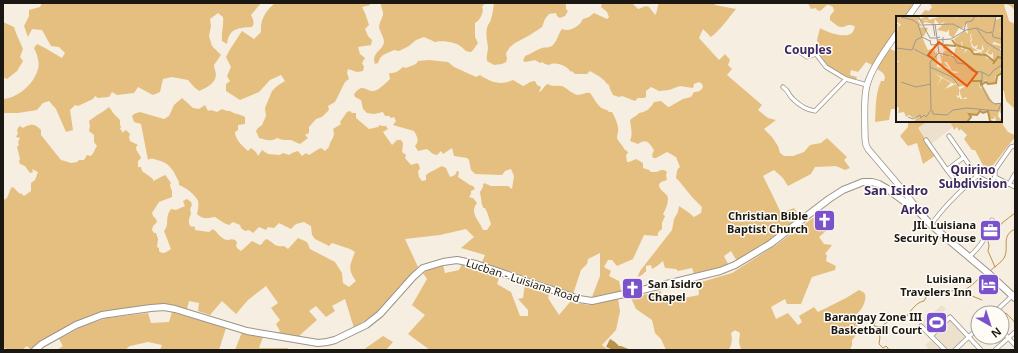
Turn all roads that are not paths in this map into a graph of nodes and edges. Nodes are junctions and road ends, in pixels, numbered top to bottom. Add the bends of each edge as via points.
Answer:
1 (918, 3) edge
2 (909, 16) edge
3 (896, 35) edge
4 (800, 52) dead end
5 (846, 80) junction
6 (867, 85) junction
7 (783, 87) dead end
8 (949, 136) dead end
9 (926, 140) dead end
10 (1015, 146) edge
11 (964, 157) junction
12 (947, 170) junction
13 (1015, 174) edge
14 (978, 176) junction
15 (995, 177) junction
16 (1008, 184) junction
17 (1015, 187) edge
18 (902, 189) junction
19 (962, 190) junction
20 (896, 195) junction
21 (920, 213) junction
22 (992, 220) dead end
23 (931, 225) junction
24 (969, 257) junction
25 (1014, 296) edge
26 (1003, 305) edge
27 (921, 326) dead end
28 (931, 336) junction
29 (968, 337) junction
30 (35, 350) edge
31 (945, 350) edge
32 (955, 350) edge
33 (981, 350) edge

1 - 2 street
3 - 6 street
4 - 5 street via 807,57 816,54 826,67
5 - 6 street
5 - 7 street via 816,111 808,110 792,99 788,90
6 - 18 street via 866,145
8 - 11 street
9 - 12 street
10 - 15 street via 1011,147 995,170
11 - 12 street
11 - 14 street
12 - 19 street
13 - 16 street
14 - 15 street via 990,184
14 - 19 street
15 - 16 street
16 - 17 street
18 - 20 main road
18 - 21 street
19 - 23 street
20 - 21 main road
20 - 30 main road, Lucban - Luisiana Road via 872,182 855,185 843,190 770,244 735,265 713,273 592,301 457,260 423,268 371,322 327,342 318,343 247,331 164,308 102,315 76,325
21 - 23 main road
22 - 24 street via 985,238
23 - 24 main road
24 - 25 main road
25 - 26 street
27 - 28 street
28 - 29 street via 950,318
28 - 31 street
29 - 32 street
29 - 33 street

